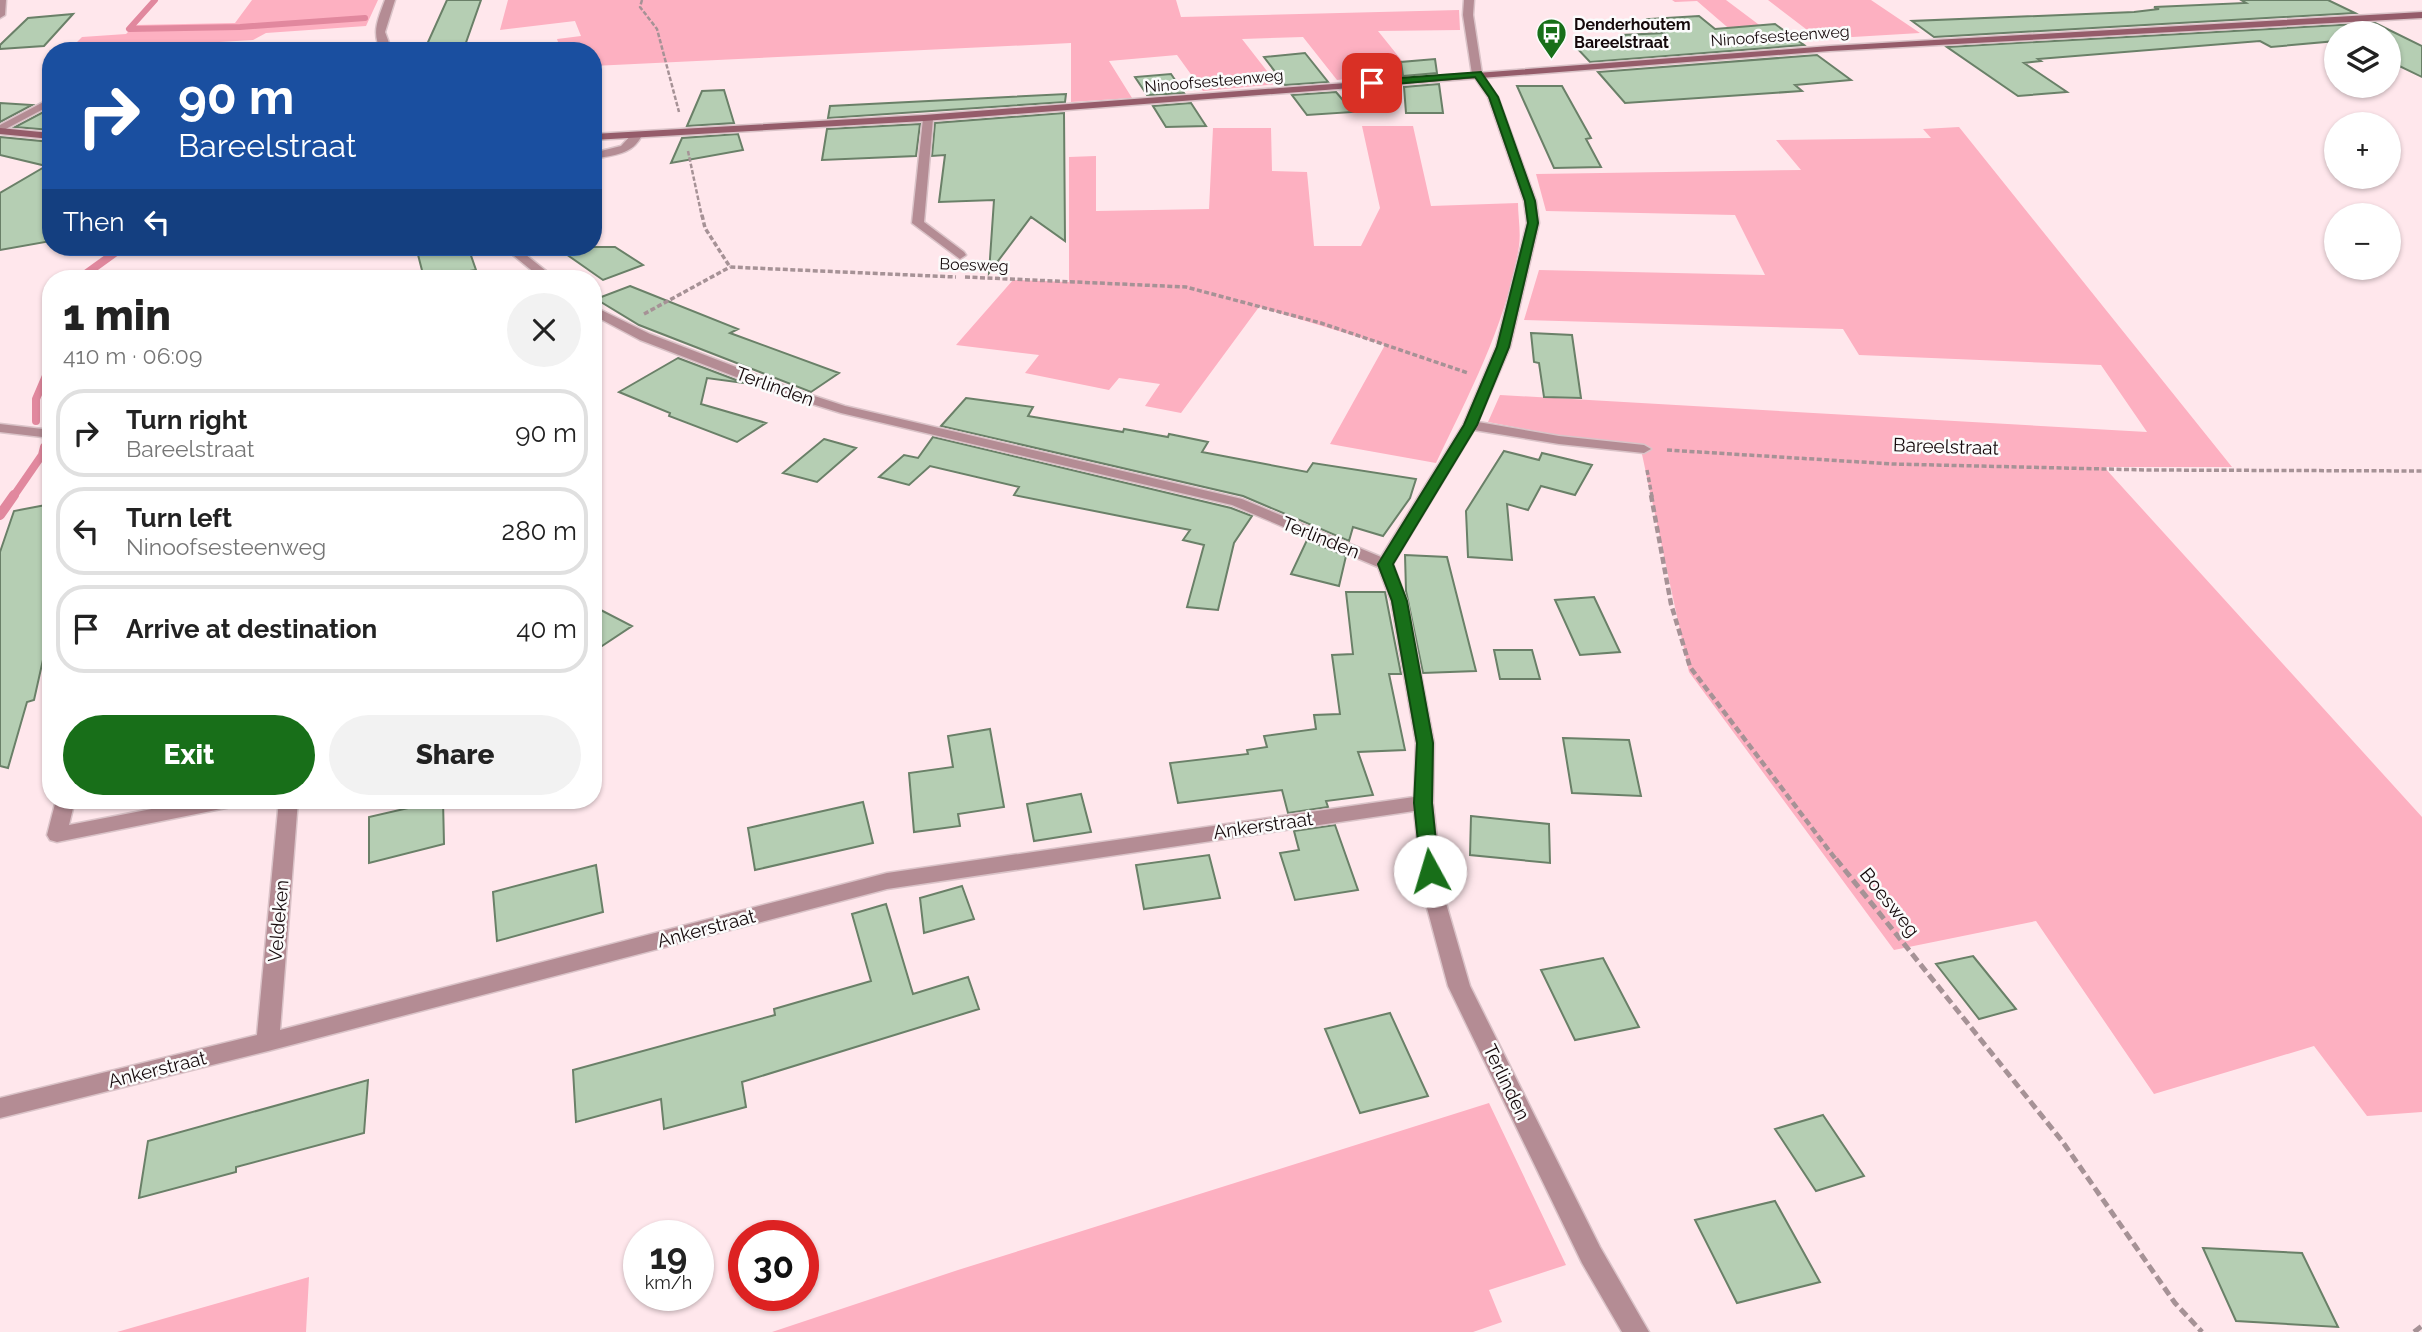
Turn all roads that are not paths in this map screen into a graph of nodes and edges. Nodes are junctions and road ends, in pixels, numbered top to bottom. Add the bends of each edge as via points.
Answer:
1 (1, 0) edge
2 (390, 0) edge
3 (1469, 0) edge
4 (0, 15) edge
5 (2422, 15) edge
6 (381, 42) edge
7 (1477, 74) junction
8 (42, 106) edge
9 (928, 119) junction
10 (0, 130) edge
11 (42, 135) edge
12 (637, 135) junction
13 (602, 136) edge
14 (602, 154) edge
15 (960, 255) dead end
16 (521, 256) edge
17 (539, 270) edge
18 (602, 315) edge
19 (1470, 425) junction
20 (0, 428) edge
21 (42, 434) edge
22 (1644, 449) road end
23 (1385, 564) junction
24 (1423, 803) junction
25 (63, 809) edge
26 (186, 809) edge
27 (287, 809) edge
28 (268, 1042) junction
29 (0, 1108) edge
30 (1636, 1332) edge

1 - 4 street
2 - 6 street via 380,27
3 - 7 street
5 - 7 street, Ninoofsesteenweg via 1918,42
7 - 9 street, Ninoofsesteenweg
7 - 19 street via 1493,97 1530,201 1533,223 1503,347
8 - 10 street
9 - 12 street, Ninoofsesteenweg
9 - 15 street via 918,223
10 - 11 street
12 - 13 street, Ninoofsesteenweg
12 - 14 street via 627,149
16 - 17 street
18 - 23 street, Terlinden via 762,382 841,409 1237,502
19 - 22 street
19 - 23 street
20 - 21 street
23 - 24 street, Terlinden via 1399,601 1425,743
24 - 28 street, Ankerstraat via 887,881
24 - 30 street, Terlinden via 1433,893 1460,986 1591,1255
25 - 26 street via 57,835
27 - 28 street, Veldeken
28 - 29 street, Ankerstraat

